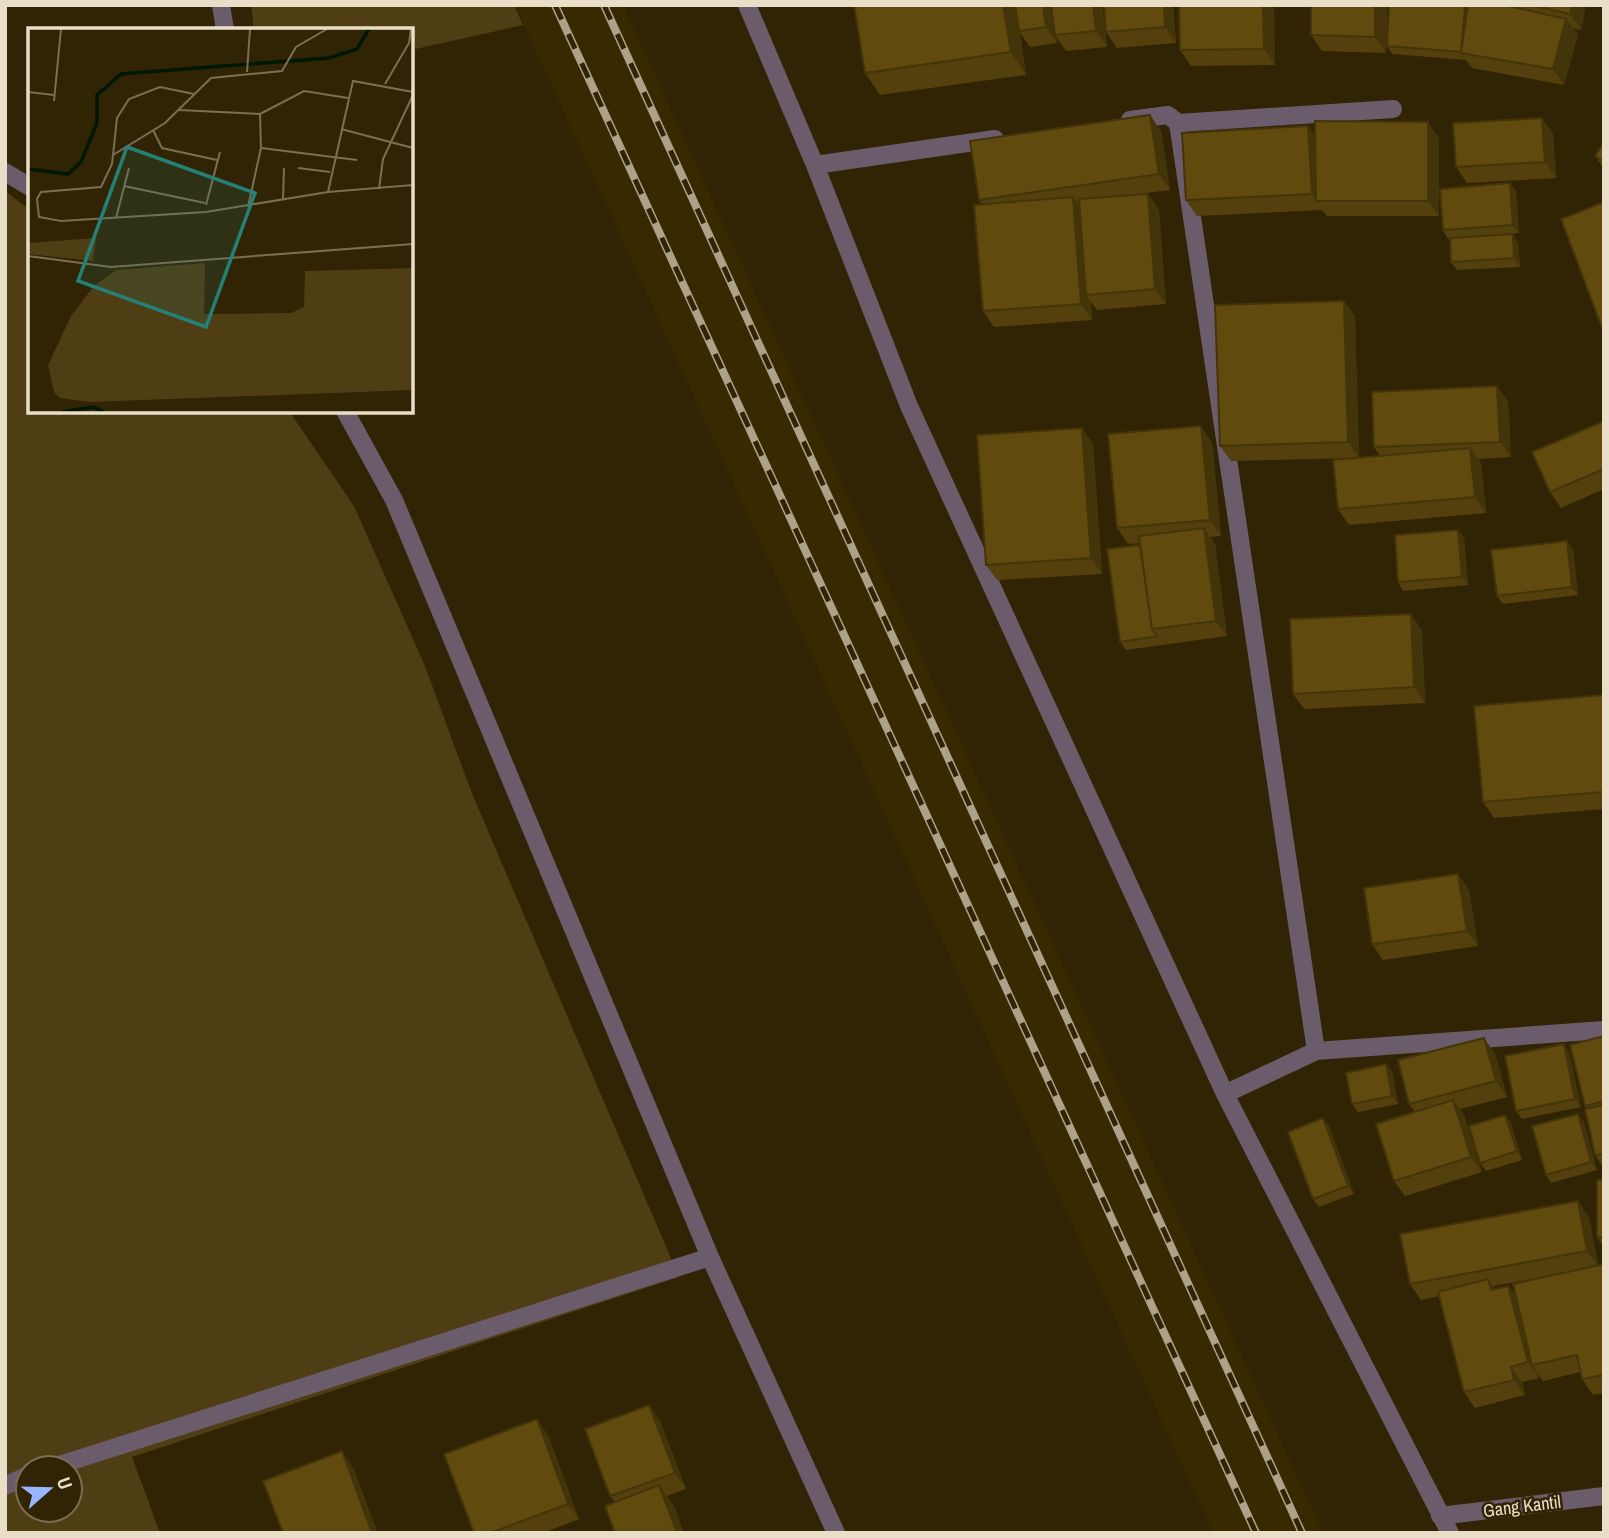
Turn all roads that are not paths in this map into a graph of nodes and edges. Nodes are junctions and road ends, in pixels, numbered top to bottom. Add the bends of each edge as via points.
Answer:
1 (221, 5) edge
2 (747, 5) edge
3 (225, 28) edge
4 (1393, 109) dead end
5 (1114, 123) edge
6 (1178, 124) junction
7 (1018, 136) edge
8 (815, 165) junction
9 (5, 172) edge
10 (28, 186) edge
11 (346, 413) edge
12 (1604, 1030) edge
13 (1316, 1051) junction
14 (1225, 1094) junction
15 (710, 1257) junction
16 (84, 1457) edge
17 (1604, 1496) edge
18 (1440, 1516) junction
19 (836, 1533) edge
20 (1450, 1533) edge

1 - 3 street
2 - 8 street
4 - 6 street
5 - 6 street via 1168,115
6 - 13 street
7 - 8 street
8 - 14 street via 909,406
9 - 10 street
11 - 15 street via 394,500
12 - 13 street
13 - 14 street
14 - 18 street
15 - 16 street
15 - 19 street
17 - 18 street, Gang Kantil
18 - 20 street

